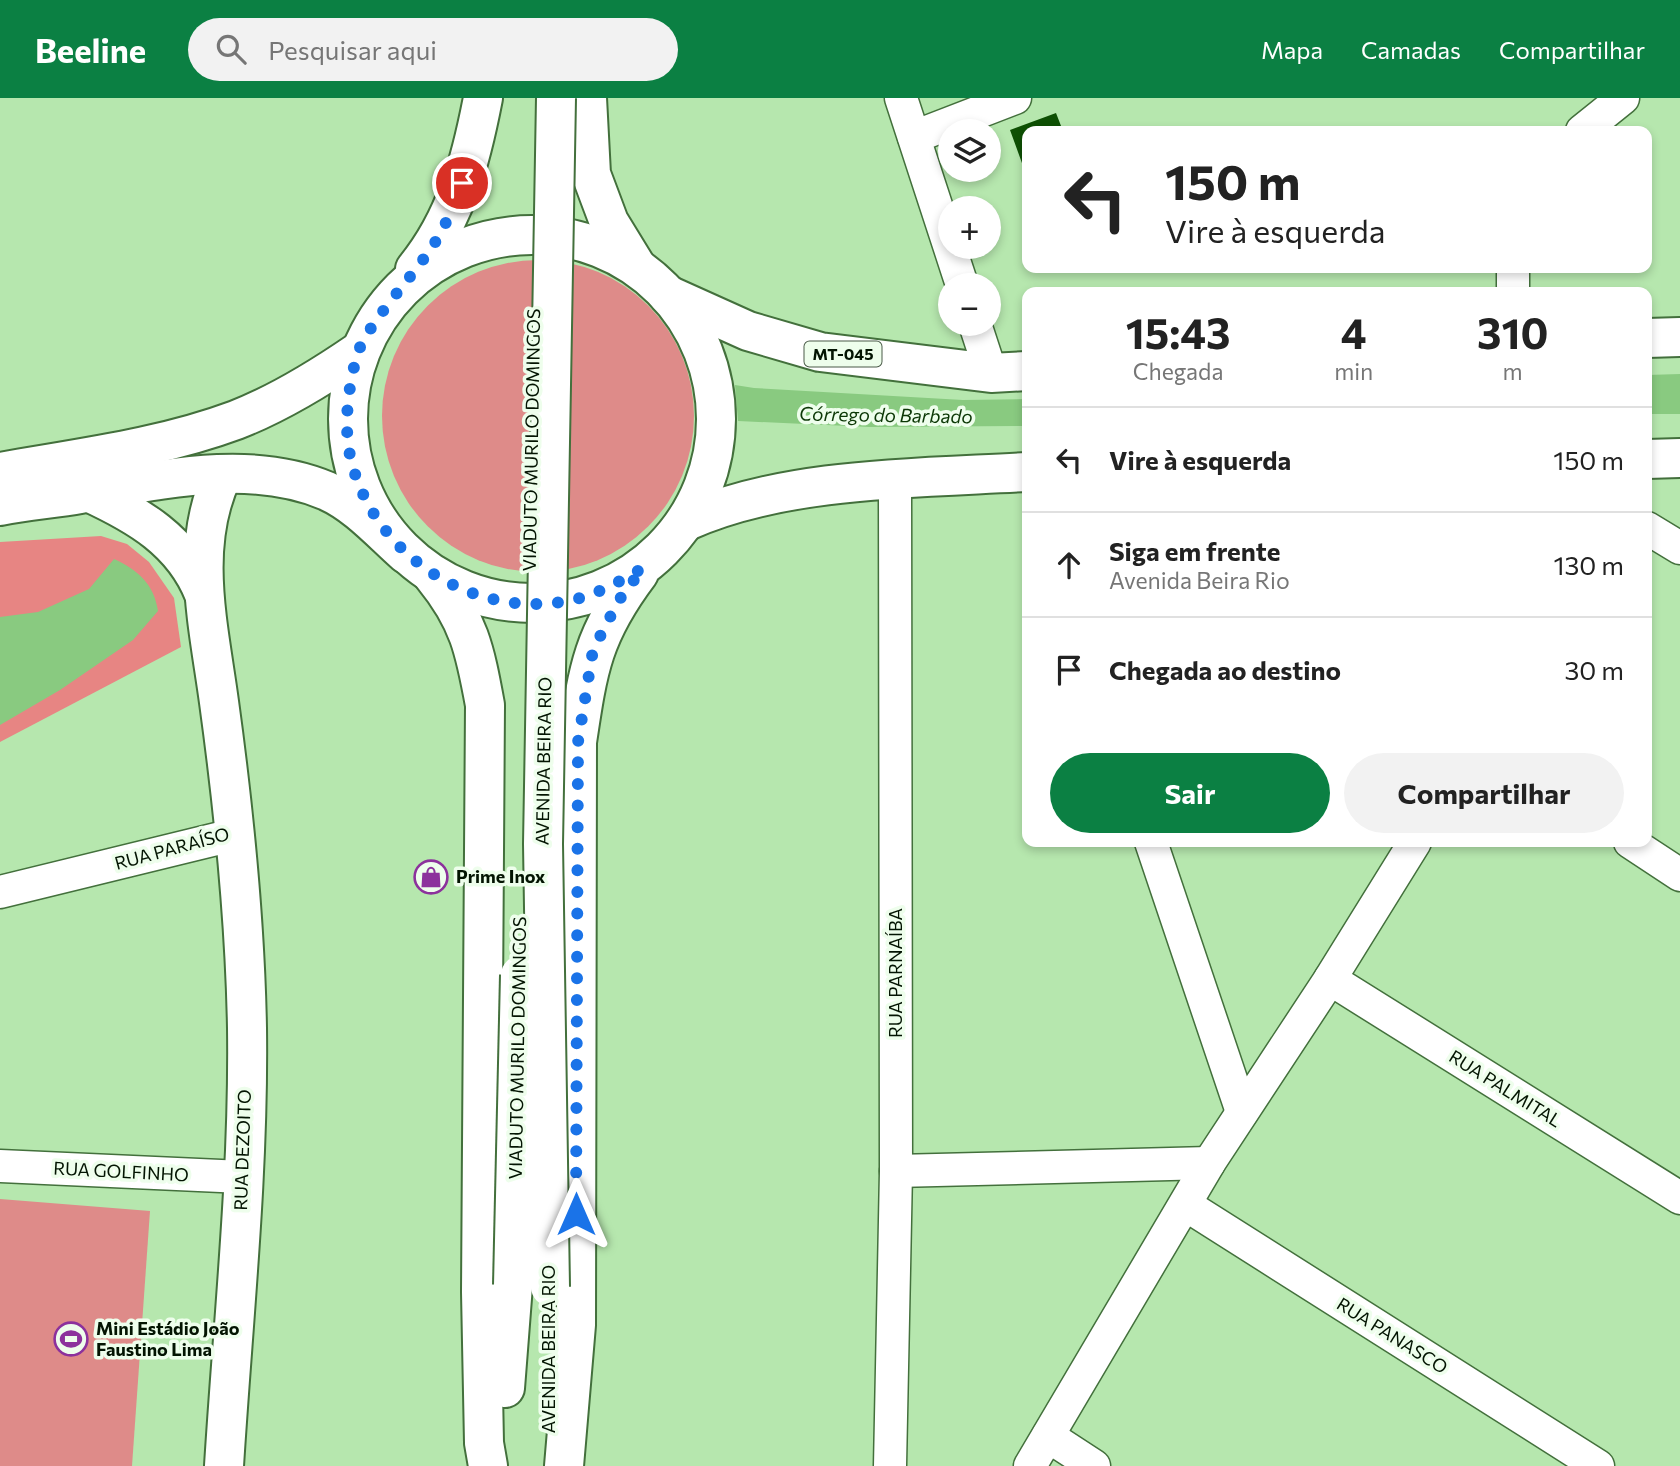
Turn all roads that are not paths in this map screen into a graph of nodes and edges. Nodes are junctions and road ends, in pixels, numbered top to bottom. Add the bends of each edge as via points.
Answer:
1 (483, 98) edge
2 (537, 98) edge
3 (556, 98) edge
4 (587, 98) edge
5 (901, 98) edge
6 (1015, 98) edge
7 (1623, 98) edge
8 (1588, 126) edge
9 (914, 137) junction
10 (636, 266) junction
11 (958, 273) edge
12 (402, 286) junction
13 (668, 295) junction
14 (984, 336) edge
15 (1680, 337) edge
16 (1652, 338) edge
17 (358, 352) junction
18 (1009, 372) edge
19 (1680, 458) edge
20 (1652, 459) edge
21 (0, 472) edge
22 (1022, 472) edge
23 (223, 474) junction
24 (895, 480) junction
25 (88, 492) junction
26 (0, 506) edge
27 (687, 521) junction
28 (1652, 531) edge
29 (1680, 548) edge
30 (419, 564) junction
31 (643, 568) junction
32 (205, 597) junction
33 (237, 834) junction
34 (1153, 847) edge
35 (1412, 847) edge
36 (1638, 847) edge
37 (1680, 875) edge
38 (0, 892) edge
39 (1330, 979) junction
40 (1242, 1112) junction
41 (1209, 1163) junction
42 (0, 1166) edge
43 (896, 1171) junction
44 (243, 1177) junction
45 (1680, 1198) edge
46 (1186, 1205) junction
47 (513, 1285) joint
48 (1048, 1436) junction
49 (224, 1466) edge
50 (488, 1466) edge
51 (499, 1466) edge
52 (549, 1466) edge
53 (564, 1466) edge
54 (890, 1466) edge
55 (1030, 1466) edge
56 (1094, 1466) edge
57 (1598, 1466) edge

1 - 12 main road via 471,158 453,209
2 - 47 main road, VIADUTO MURILO DOMINGOS, bridge via 536,364
3 - 52 main road, AVENIDA BEIRA RIO, bridge via 543,844
4 - 10 main road via 591,174 609,222
5 - 9 street
6 - 9 street
7 - 8 street
9 - 11 street
10 - 12 main road, MT-045 via 578,240 515,234 454,250
10 - 13 main road, MT-045
12 - 17 main road, MT-045
13 - 18 main road, MT-045 via 748,331 820,352
13 - 27 main road, MT-045 via 701,346 716,405 711,465
14 - 18 street
15 - 16 main road
17 - 21 main road, MT-045 via 273,403 195,434
17 - 30 main road, MT-045 via 346,405 351,460 371,512
19 - 20 main road
22 - 24 main road, MT-045
23 - 25 main road, MT-045
23 - 30 main road, MT-045 via 276,475 327,491 354,505
23 - 32 main road, RUA PARAÍSO via 206,519
24 - 27 main road, MT-045 via 763,497
24 - 43 street, RUA PARNAÍBA
25 - 26 main road, MT-045
25 - 32 main road, RUA PARAÍSO via 135,514 176,547 195,571
27 - 31 main road, MT-045
28 - 29 street
30 - 31 main road, MT-045 via 465,592 538,604 576,599
30 - 50 main road via 453,600 469,629 485,705 481,1292
31 - 53 main road, AVENIDA BEIRA RIO via 619,600 593,650 578,742 576,1325
32 - 33 main road, RUA PARAÍSO
33 - 38 street, RUA PARAÍSO
33 - 44 main road, RUA DEZOITO via 247,1030
34 - 40 street
35 - 39 street
36 - 37 street
39 - 40 street
39 - 45 street, RUA PALMITAL
40 - 41 street
41 - 43 street
41 - 46 street
42 - 44 street, RUA GOLFINHO
43 - 54 street, RUA PARNAÍBA
44 - 49 main road, RUA DEZOITO
46 - 48 street
46 - 57 street, RUA PANASCO
47 - 51 main road, AVENIDA BEIRA RIO
48 - 55 street
48 - 56 street

